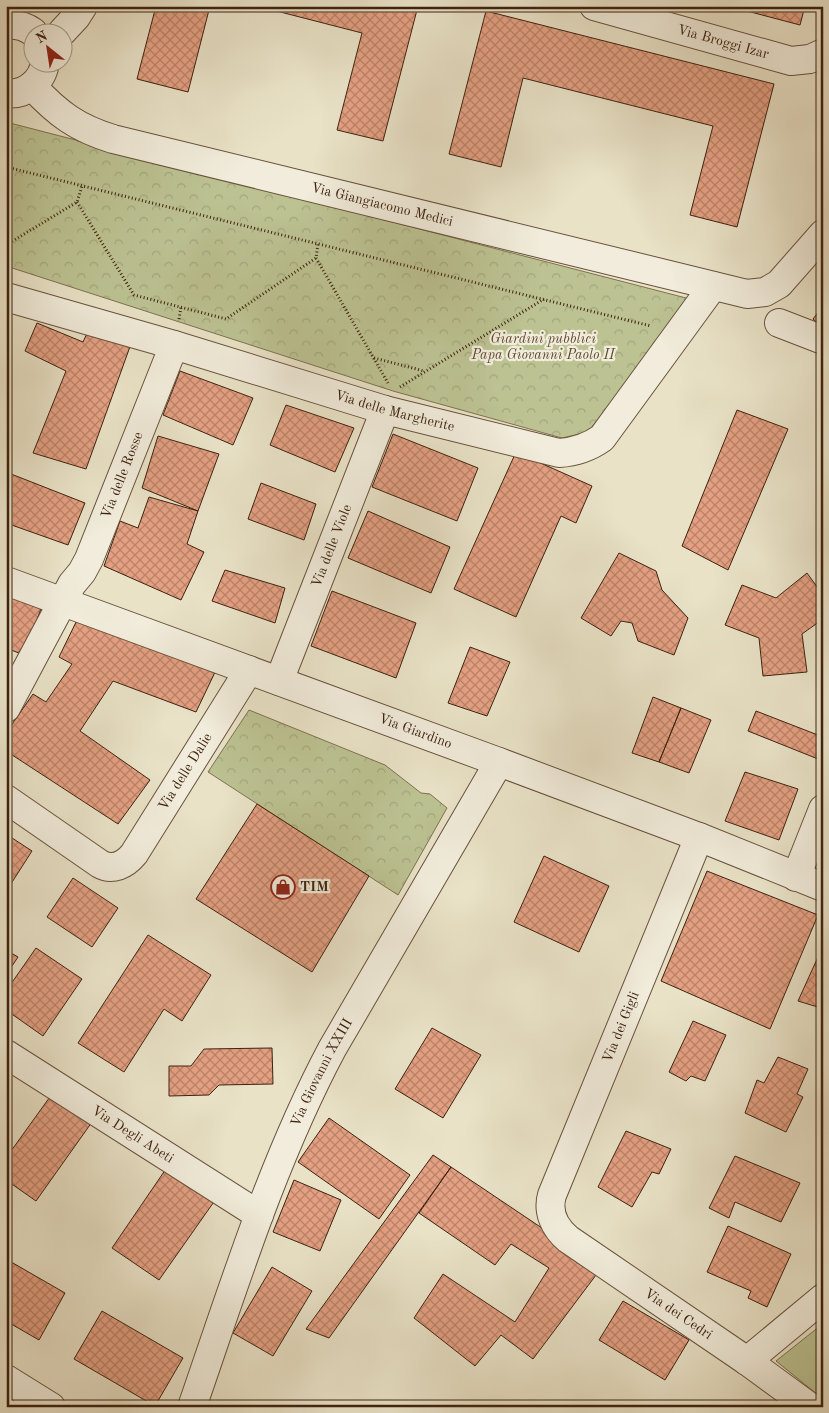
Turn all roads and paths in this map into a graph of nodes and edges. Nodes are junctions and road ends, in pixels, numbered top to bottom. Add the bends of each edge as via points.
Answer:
1 (83, 6) edge
2 (594, 6) edge
3 (7, 19) edge
4 (71, 22) edge
5 (22, 26) edge
6 (823, 53) edge
7 (43, 72) edge
8 (32, 86) junction
9 (6, 93) edge
10 (6, 167) edge
11 (82, 186) junction
12 (77, 202) junction
13 (823, 234) edge
14 (318, 244) junction
15 (6, 245) edge
16 (316, 258) junction
17 (714, 286) junction
18 (6, 297) edge
19 (544, 299) junction
20 (779, 323) dead end
21 (658, 328) dead end
22 (823, 340) edge
23 (174, 345) junction
24 (374, 358) junction
25 (424, 372) junction
26 (385, 410) junction
27 (6, 580) edge
28 (64, 601) junction
29 (249, 670) junction
30 (279, 681) junction
31 (6, 708) edge
32 (499, 762) junction
33 (6, 799) edge
34 (823, 809) edge
35 (700, 837) junction
36 (796, 877) junction
37 (823, 887) edge
38 (6, 1054) edge
39 (259, 1215) junction
40 (552, 1218) joint
41 (823, 1298) edge
42 (747, 1361) junction
43 (6, 1379) edge
44 (51, 1407) edge
45 (192, 1407) edge
46 (810, 1407) edge

1 - 4 street
2 - 6 street, Via Broggi Izar via 791,61 810,59
3 - 5 street
7 - 8 street
8 - 9 street via 22,92
8 - 17 street, Via Giangiacomo Medici via 62,115 100,135
10 - 11 path
11 - 12 path
11 - 14 path
12 - 15 path
12 - 16 path via 134,295 226,319
13 - 17 street, Via Giangiacomo Medici via 779,284 765,292 747,294
14 - 16 path
14 - 19 path
16 - 24 path
17 - 26 street, Via delle Margherite via 605,434 586,448 568,453 552,452
18 - 23 street, Via delle Margherite
19 - 21 path
19 - 25 path
20 - 22 street
23 - 26 street, Via delle Margherite
23 - 28 street, Via delle Rosse via 89,559
24 - 25 path
24 - 25 path via 393,391
26 - 30 street, Via delle Viole
27 - 28 street, Via Giardino
28 - 29 street, Via Giardino
28 - 31 street, Via delle Rosse
29 - 30 street, Via Giardino
29 - 33 street, Via delle Dalie via 134,854 123,864 115,867 100,864
30 - 32 street, Via Giardino
32 - 35 street, Via Giardino
32 - 39 street, Via Giovanni XXIII via 328,1055
34 - 36 street
35 - 36 street, Via Giardino
35 - 40 street, Via dei Gigli via 552,1195
36 - 37 street, Via Giardino
38 - 39 street, Via Degli Abeti
39 - 45 street, Via Giovanni XXIII
40 - 42 street, Via dei Cedri via 568,1239
41 - 42 street
42 - 46 street, Via dei Cedri
43 - 44 street

